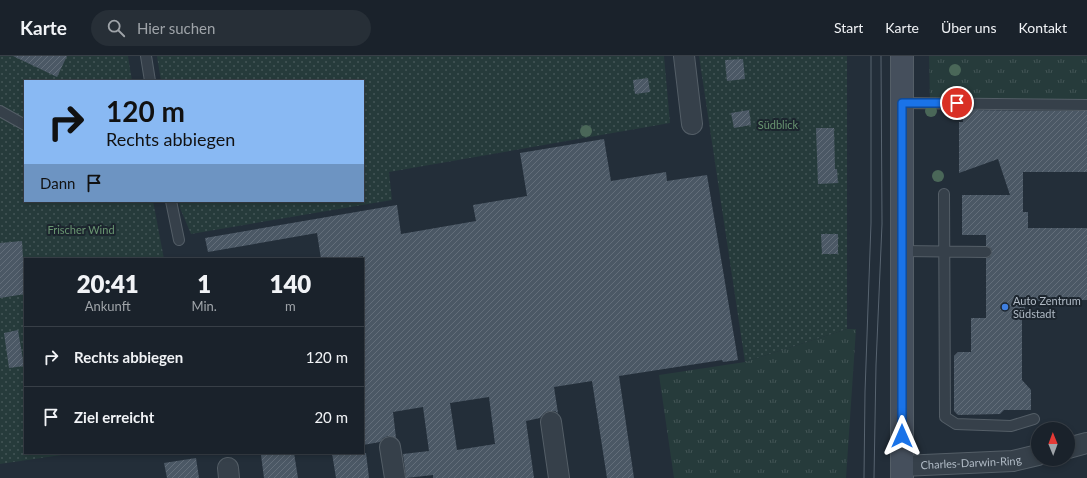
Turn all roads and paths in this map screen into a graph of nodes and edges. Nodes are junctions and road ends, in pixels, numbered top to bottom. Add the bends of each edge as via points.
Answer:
1 (146, 56) edge
2 (684, 56) edge
3 (902, 56) edge
4 (150, 80) edge
5 (902, 103) junction
6 (1087, 105) edge
7 (0, 111) edge
8 (24, 123) edge
9 (692, 124) dead end
10 (944, 194) dead end
11 (171, 202) edge
12 (178, 240) dead end
13 (902, 251) junction
14 (945, 251) junction
15 (986, 252) dead end
16 (1034, 419) dead end
17 (551, 422) dead end
18 (1087, 443) edge
19 (1075, 446) edge
20 (390, 447) dead end
21 (1031, 456) edge
22 (902, 472) edge
23 (395, 478) edge
24 (559, 478) edge

1 - 4 lane
2 - 9 street
3 - 5 main road
5 - 6 lane
5 - 13 main road
7 - 8 lane
10 - 14 lane
11 - 12 lane
13 - 14 lane
13 - 22 main road
14 - 15 lane
14 - 16 lane via 945,417 956,424 1011,426
17 - 24 street
18 - 19 street
20 - 23 street
21 - 22 street, Charles-Darwin-Ring

